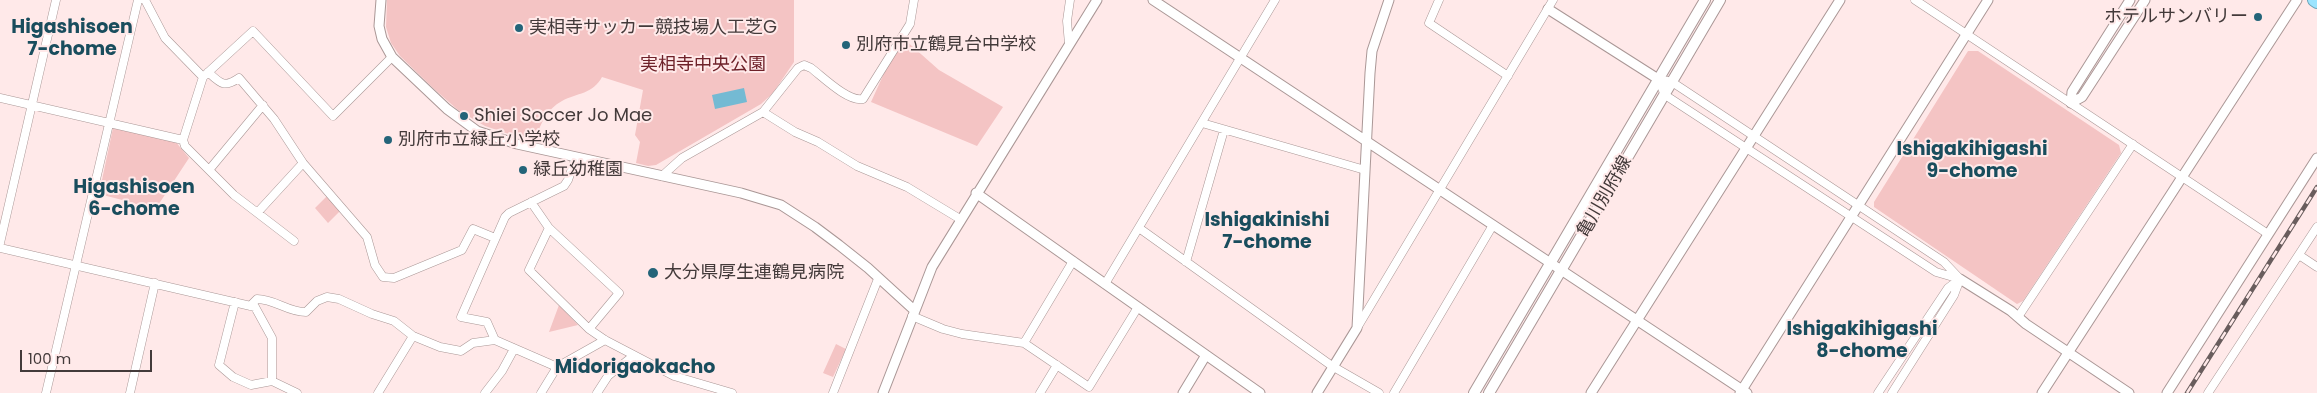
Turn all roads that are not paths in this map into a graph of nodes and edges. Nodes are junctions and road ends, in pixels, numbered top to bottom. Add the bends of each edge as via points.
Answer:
1 (56, 0) edge
2 (138, 0) edge
3 (145, 0) edge
4 (381, 0) edge
5 (914, 0) edge
6 (1070, 0) edge
7 (1097, 0) edge
8 (1153, 0) edge
9 (1275, 0) edge
10 (1390, 0) edge
11 (1438, 0) edge
12 (1553, 0) edge
13 (1705, 0) edge
14 (1720, 0) edge
15 (1840, 0) edge
16 (1915, 0) edge
17 (1988, 0) edge
18 (2130, 0) edge
19 (2146, 0) edge
20 (2297, 0) edge
21 (2314, 0) edge
22 (2317, 2) edge
23 (1548, 9) junction
24 (1966, 34) junction
25 (1069, 44) junction
26 (392, 57) junction
27 (1240, 59) junction
28 (206, 74) junction
29 (1508, 76) junction
30 (1658, 80) junction
31 (1672, 82) junction
32 (1664, 95) junction
33 (0, 98) edge
34 (2071, 103) junction
35 (263, 105) junction
36 (32, 107) junction
37 (763, 112) junction
38 (109, 123) junction
39 (1202, 123) junction
40 (1224, 130) junction
41 (1753, 136) junction
42 (183, 140) junction
43 (1367, 142) junction
44 (2133, 144) junction
45 (1746, 148) junction
46 (576, 157) junction
47 (2317, 158) edge
48 (303, 163) junction
49 (209, 170) junction
50 (1365, 170) junction
51 (662, 176) junction
52 (2182, 177) junction
53 (1440, 190) junction
54 (976, 193) junction
55 (531, 202) junction
56 (1858, 206) junction
57 (258, 212) junction
58 (1850, 216) junction
59 (960, 219) junction
60 (1493, 225) junction
61 (2317, 227) edge
62 (549, 228) junction
63 (1139, 228) junction
64 (2268, 234) junction
65 (496, 238) junction
66 (294, 241) dead end
67 (0, 243) edge
68 (0, 248) edge
69 (2299, 255) junction
70 (1072, 261) junction
71 (1186, 262) junction
72 (1550, 263) junction
73 (76, 266) junction
74 (2317, 267) edge
75 (1561, 270) junction
76 (878, 279) junction
77 (1960, 279) junction
78 (155, 283) junction
79 (1105, 284) junction
80 (235, 302) junction
81 (250, 306) junction
82 (1138, 307) junction
83 (913, 313) junction
84 (2018, 317) junction
85 (1637, 320) junction
86 (1358, 328) junction
87 (589, 329) junction
88 (413, 336) junction
89 (495, 340) junction
90 (605, 340) junction
91 (1024, 343) junction
92 (514, 349) junction
93 (2068, 352) junction
94 (1206, 355) junction
95 (633, 356) junction
96 (1057, 365) junction
97 (1332, 366) junction
98 (557, 367) junction
99 (272, 381) junction
100 (252, 385) junction
101 (728, 392) edge
102 (1743, 392) edge
103 (46, 393) edge
104 (130, 393) edge
105 (248, 393) edge
106 (297, 393) edge
107 (378, 393) edge
108 (485, 393) edge
109 (541, 393) edge
110 (597, 393) edge
111 (833, 393) edge
112 (883, 393) edge
113 (1040, 393) edge
114 (1183, 393) edge
115 (1260, 393) edge
116 (1317, 393) edge
117 (1378, 393) edge
118 (1394, 393) edge
119 (1474, 393) edge
120 (1489, 393) edge
121 (1591, 393) edge
122 (1878, 393) edge
123 (1892, 393) edge
124 (2042, 393) edge
125 (2129, 393) edge
126 (2166, 393) edge
127 (2208, 393) edge

1 - 36 street
2 - 38 street
3 - 28 street via 165,38
4 - 26 street via 379,26
5 - 37 street via 910,24 863,99 848,96 804,65 798,68
6 - 25 street via 1067,21
7 - 25 street
8 - 27 street
9 - 27 street
10 - 43 street via 1372,51
11 - 29 street via 1429,23
12 - 23 street
13 - 30 main road, 亀川別府線
14 - 31 main road, 亀川別府線
15 - 41 street
16 - 24 street
17 - 24 street
18 - 34 street via 2072,92
19 - 34 street via 2082,98
20 - 52 street
21 - 22 highway
23 - 29 street
23 - 30 street
24 - 34 street
24 - 56 street
25 - 54 street
26 - 28 street via 333,116 253,31
26 - 46 street via 446,109 476,131 508,142
27 - 39 street
27 - 43 street
28 - 35 street via 230,85 240,78
28 - 42 street
29 - 53 street
30 - 31 street
30 - 32 street
30 - 72 main road, 亀川別府線
31 - 32 main road, 亀川別府線
31 - 41 street
32 - 45 street
32 - 75 main road, 亀川別府線
33 - 36 street
34 - 44 street
35 - 48 street
35 - 49 street
36 - 38 street
36 - 67 street
37 - 51 street via 682,158
37 - 59 street via 857,166 907,188
38 - 42 street
38 - 73 street
39 - 40 street
39 - 63 street
40 - 50 street
40 - 71 street
41 - 45 street
41 - 56 street
42 - 49 street
43 - 50 street
43 - 53 street
44 - 52 street
44 - 84 street
45 - 58 street
45 - 85 street
46 - 51 street
46 - 55 street via 564,186
47 - 64 street
48 - 57 street
48 - 65 street via 367,237 375,265 383,277 394,278 462,250 473,229
49 - 57 street via 234,195
50 - 86 street
51 - 76 street via 741,193 782,206 815,227
52 - 64 street
52 - 93 street
53 - 60 street
53 - 86 street
54 - 59 street
54 - 70 street
55 - 62 street
55 - 65 street via 509,212
56 - 58 street
56 - 77 street via 1944,262
57 - 66 street
58 - 77 street via 1936,272
58 - 102 street
59 - 83 street via 932,267
60 - 72 street
60 - 118 street
61 - 69 street
62 - 87 street via 529,270
62 - 87 street via 619,293
63 - 71 street
63 - 79 street
64 - 126 street
65 - 89 street via 461,317 487,322
68 - 73 street
69 - 74 street
69 - 127 street
70 - 79 street
70 - 91 street
71 - 97 street
72 - 75 street
72 - 119 main road, 亀川別府線
73 - 78 street
73 - 103 street
75 - 85 street
75 - 120 main road, 亀川別府線
76 - 83 street
76 - 111 street
77 - 84 street
77 - 122 street via 1948,288
77 - 123 street via 1952,300
78 - 80 street
78 - 104 street
79 - 82 street
80 - 81 street
80 - 100 street via 219,365 233,377
81 - 88 street via 257,299 268,299 294,312 306,312 317,301 327,297 339,299 394,321
81 - 99 street via 255,307 272,338
82 - 94 street
82 - 96 street via 1089,387
83 - 91 street via 943,329
83 - 112 street
84 - 93 street
85 - 102 street
85 - 121 street
86 - 97 street
87 - 90 street
88 - 89 street via 440,347 461,350 473,343
88 - 107 street
89 - 92 street
90 - 95 street
90 - 98 street
91 - 96 street
92 - 98 street
92 - 108 street
93 - 124 street
93 - 125 street
94 - 114 street
94 - 115 street
95 - 101 street via 674,376
95 - 110 street via 608,376
96 - 113 street
97 - 116 street
97 - 117 street
98 - 109 street
99 - 100 street
99 - 106 street
100 - 105 street

